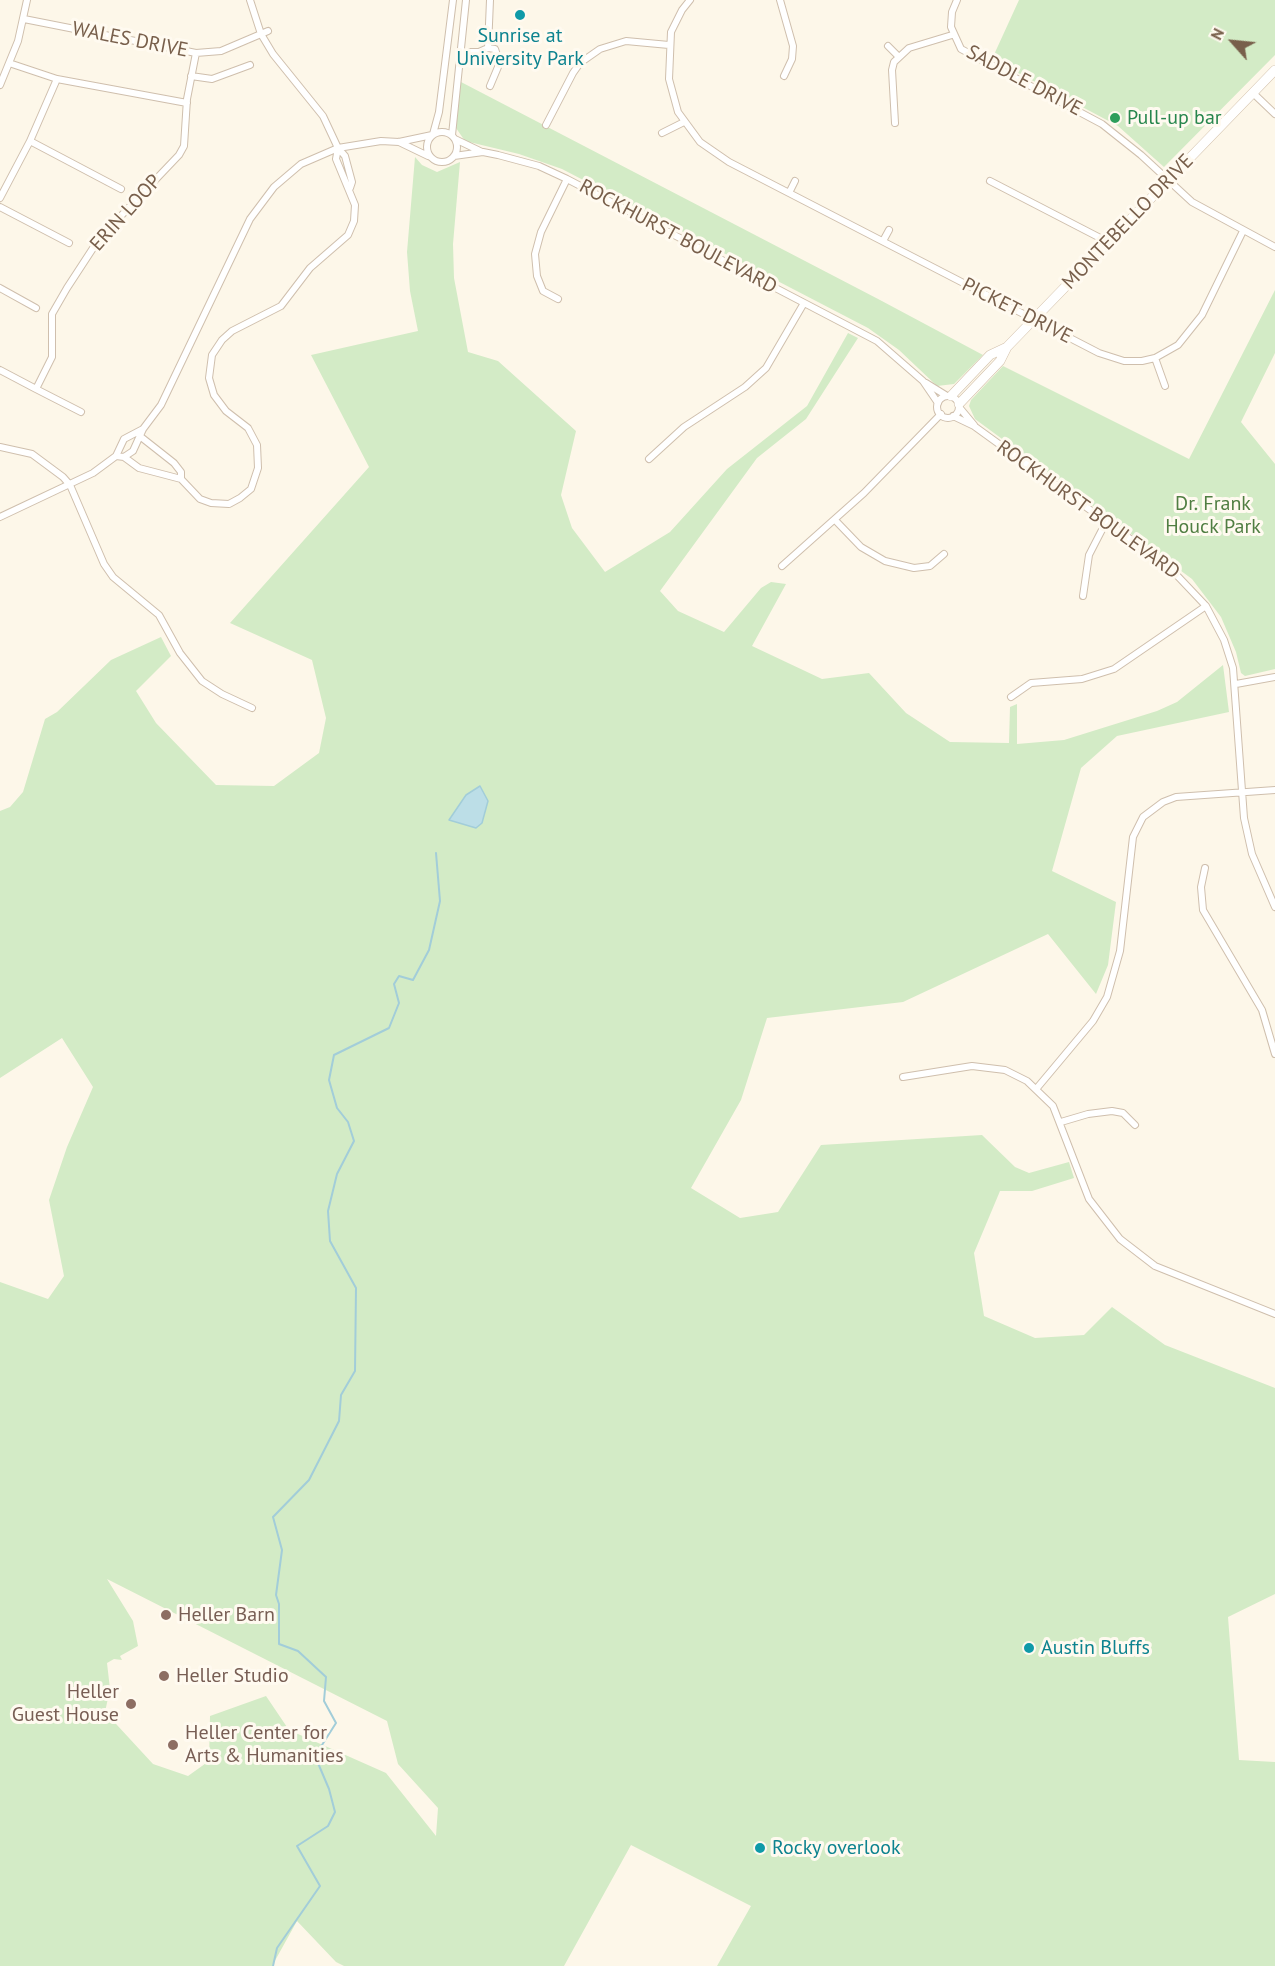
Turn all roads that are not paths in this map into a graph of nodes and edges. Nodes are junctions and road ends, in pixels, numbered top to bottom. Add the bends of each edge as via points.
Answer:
1 (27, 0) edge
2 (250, 0) edge
3 (453, 0) edge
4 (466, 0) edge
5 (490, 0) edge
6 (689, 0) edge
7 (780, 0) edge
8 (957, 0) edge
9 (24, 19) junction
10 (268, 31) dead end
11 (261, 34) junction
12 (952, 35) junction
13 (669, 45) junction
14 (888, 46) dead end
15 (488, 48) junction
16 (460, 52) junction
17 (196, 53) junction
18 (898, 56) junction
19 (9, 63) junction
20 (250, 65) dead end
21 (1275, 70) edge
22 (191, 76) junction
23 (784, 76) dead end
24 (57, 79) junction
25 (0, 85) edge
26 (490, 86) dead end
27 (1253, 93) junction
28 (187, 103) junction
29 (1275, 114) edge
30 (684, 122) junction
31 (896, 123) dead end
32 (546, 125) dead end
33 (662, 133) dead end
34 (432, 135) junction
35 (453, 137) junction
36 (30, 141) junction
37 (399, 142) junction
38 (338, 148) junction
39 (483, 152) junction
40 (429, 156) junction
41 (454, 156) junction
42 (567, 179) junction
43 (795, 181) dead end
44 (990, 181) dead end
45 (1168, 181) junction
46 (121, 189) dead end
47 (789, 193) junction
48 (0, 198) edge
49 (0, 207) edge
50 (889, 230) dead end
51 (1243, 231) junction
52 (883, 242) junction
53 (1108, 242) junction
54 (69, 243) dead end
55 (1275, 248) edge
56 (0, 288) edge
57 (558, 300) dead end
58 (804, 303) junction
59 (36, 308) dead end
60 (1033, 319) junction
61 (1007, 347) junction
62 (1155, 358) junction
63 (0, 370) edge
64 (922, 381) junction
65 (1166, 386) dead end
66 (36, 389) junction
67 (949, 396) junction
68 (938, 403) junction
69 (959, 405) junction
70 (81, 412) dead end
71 (941, 414) junction
72 (953, 417) junction
73 (974, 426) junction
74 (143, 429) junction
75 (141, 437) junction
76 (0, 447) edge
77 (116, 456) junction
78 (124, 457) junction
79 (649, 459) dead end
80 (181, 478) junction
81 (70, 485) junction
82 (0, 517) edge
83 (835, 520) junction
84 (1106, 522) junction
85 (944, 554) dead end
86 (782, 566) dead end
87 (1083, 596) dead end
88 (1206, 606) junction
89 (1275, 677) edge
90 (1236, 684) junction
91 (1011, 697) dead end
92 (252, 708) dead end
93 (1275, 790) edge
94 (1241, 792) junction
95 (1205, 868) dead end
96 (1275, 907) edge
97 (1273, 1036) edge
98 (1275, 1054) edge
99 (903, 1077) dead end
100 (1037, 1088) junction
101 (1061, 1122) junction
102 (1135, 1125) dead end
103 (1275, 1314) edge

1 - 9 street
2 - 11 street
3 - 34 street via 439,112
4 - 16 street
5 - 15 street
6 - 13 street, PICKET DRIVE via 675,21
7 - 23 street via 793,46 792,60
8 - 12 street, SADDLE DRIVE via 950,19
9 - 17 street, WALES DRIVE
9 - 19 street
10 - 11 street, WALES DRIVE
11 - 17 street, WALES DRIVE via 221,51
11 - 38 street via 323,116
12 - 18 street via 909,48
12 - 45 street, SADDLE DRIVE via 969,55 1111,130
13 - 30 street, PICKET DRIVE via 671,90
13 - 32 street via 626,41 600,49 580,63
14 - 18 street
15 - 16 street
15 - 26 street via 495,49 498,58
16 - 35 street
17 - 22 street, ERIN LOOP
18 - 31 street via 892,70
19 - 24 street
19 - 25 street
20 - 22 street via 212,79
21 - 27 street, MONTEBELLO DRIVE
22 - 28 street, ERIN LOOP
24 - 28 street
24 - 36 street
27 - 29 street
27 - 45 street, MONTEBELLO DRIVE
28 - 66 street, ERIN LOOP via 181,152 96,243 54,311 52,357
30 - 33 street
30 - 47 street, PICKET DRIVE via 700,142 718,155
34 - 35 street via 443,132
34 - 37 street
34 - 40 street via 426,146
35 - 39 street, ROCKHURST BOULEVARD
35 - 41 street via 457,149
36 - 46 street
36 - 48 street
37 - 38 street
37 - 40 street
38 - 74 street via 301,164 261,203 161,405
38 - 80 street via 336,159 345,185 350,188 356,214 352,228 342,243 310,267 280,306 232,331 212,355 209,378 214,395 255,439 259,460 255,482 236,501 217,504 195,496
39 - 41 street, ROCKHURST BOULEVARD
39 - 42 street, ROCKHURST BOULEVARD via 523,161
40 - 41 street via 443,162
42 - 57 street via 541,232 535,254 543,291
42 - 58 street, ROCKHURST BOULEVARD
43 - 47 street
44 - 53 street
45 - 51 street, SADDLE DRIVE via 1201,209
45 - 53 street, MONTEBELLO DRIVE
47 - 52 street, PICKET DRIVE
49 - 54 street
50 - 52 street
51 - 55 street, SADDLE DRIVE
51 - 62 street, PICKET DRIVE via 1196,326 1178,345
52 - 60 street, PICKET DRIVE
53 - 60 street, MONTEBELLO DRIVE
56 - 59 street
58 - 64 street, ROCKHURST BOULEVARD via 884,345
58 - 79 street via 766,368 745,387 672,436
60 - 61 street, MONTEBELLO DRIVE
60 - 62 street, PICKET DRIVE via 1112,359
61 - 67 street, MONTEBELLO DRIVE via 990,356
61 - 69 street, MONTEBELLO DRIVE via 1000,362
62 - 65 street
63 - 66 street
64 - 67 street, ROCKHURST BOULEVARD
64 - 68 street, ROCKHURST BOULEVARD
66 - 70 street
67 - 68 street
67 - 69 street
68 - 71 street
69 - 72 street
69 - 73 street, ROCKHURST BOULEVARD
71 - 72 street
71 - 83 street
72 - 73 street, ROCKHURST BOULEVARD
73 - 84 street, ROCKHURST BOULEVARD
74 - 75 street
74 - 77 street via 124,439
75 - 78 street
75 - 80 street via 174,463
76 - 81 street via 32,454
77 - 78 street
77 - 81 street
78 - 80 street via 139,468
81 - 82 street
81 - 92 street via 113,577 159,615 180,653 202,681
83 - 85 street via 861,547 885,561 914,568 930,566
83 - 86 street
84 - 87 street via 1089,555
84 - 88 street, ROCKHURST BOULEVARD via 1169,567
88 - 90 street, ROCKHURST BOULEVARD via 1224,640
88 - 91 street via 1114,669 1082,679 1031,683
89 - 90 street
90 - 94 street, ROCKHURST BOULEVARD
93 - 94 street
94 - 96 street, ROCKHURST BOULEVARD via 1252,854
94 - 100 street via 1176,797 1143,817 1133,837 1120,951 1107,997 1093,1021
95 - 97 street via 1201,887 1203,910 1254,994
97 - 98 street
99 - 100 street via 972,1066 1005,1070
100 - 101 street
101 - 102 street via 1112,1111 1123,1113
101 - 103 street via 1089,1199 1128,1246 1173,1275

